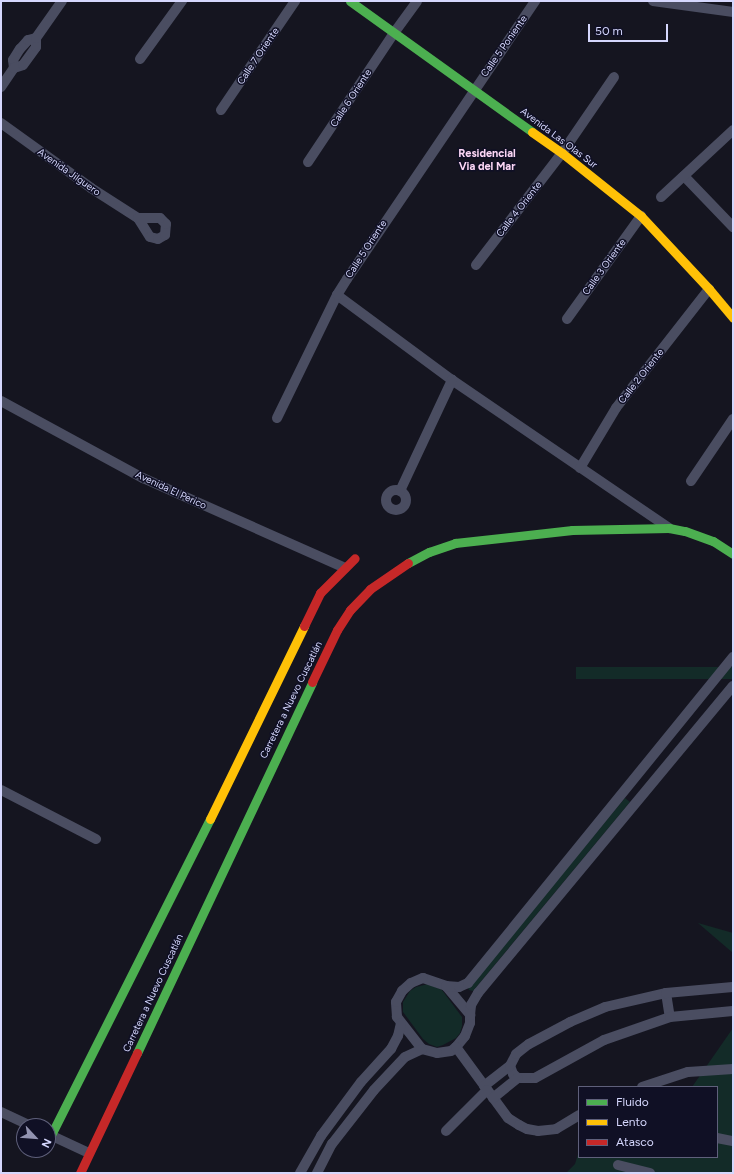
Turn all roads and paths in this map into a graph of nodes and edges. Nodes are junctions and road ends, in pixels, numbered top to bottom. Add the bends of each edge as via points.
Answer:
1 (62, 1) edge
2 (182, 1) edge
3 (296, 1) edge
4 (350, 1) edge
5 (417, 1) edge
6 (535, 1) edge
7 (653, 1) edge
8 (733, 12) edge
9 (394, 33) junction
10 (140, 59) dead end
11 (614, 77) dead end
12 (1, 87) edge
13 (473, 91) junction
14 (220, 110) dead end
15 (1, 123) edge
16 (733, 130) edge
17 (562, 153) junction
18 (308, 162) dead end
19 (684, 176) junction
20 (661, 197) dead end
21 (641, 216) junction
22 (138, 218) dead end
23 (733, 227) edge
24 (476, 265) dead end
25 (709, 289) junction
26 (337, 295) junction
27 (733, 318) edge
28 (568, 319) dead end
29 (452, 380) junction
30 (1, 401) edge
31 (277, 418) dead end
32 (733, 419) edge
33 (580, 468) junction
34 (691, 481) dead end
35 (400, 491) dead end
36 (669, 528) junction
37 (733, 554) edge
38 (355, 558) dead end
39 (345, 568) junction
40 (733, 657) edge
41 (733, 686) edge
42 (1, 790) edge
43 (624, 791) junction
44 (637, 802) junction
45 (96, 839) dead end
46 (446, 986) junction
47 (733, 987) edge
48 (666, 993) junction
49 (733, 1011) edge
50 (470, 1015) junction
51 (670, 1017) junction
52 (401, 1023) junction
53 (456, 1047) junction
54 (422, 1049) junction
55 (510, 1066) junction
56 (733, 1069) edge
57 (518, 1078) junction
58 (645, 1086) edge
59 (486, 1088) junction
60 (493, 1098) junction
61 (1, 1112) edge
62 (578, 1116) edge
63 (16, 1119) edge
64 (56, 1122) edge
65 (446, 1131) dead end
66 (56, 1137) edge
67 (718, 1138) edge
68 (733, 1141) edge
69 (90, 1153) junction
70 (618, 1165) dead end
71 (80, 1173) edge
72 (300, 1173) edge
73 (317, 1173) edge
74 (650, 1173) edge

1 - 12 street via 36,38 28,40 20,49 13,60 14,68
2 - 10 street
3 - 14 street, Calle 7 Oriente
4 - 9 street, Avenida Las Olas Sur
5 - 9 street, Calle 6 Oriente
6 - 13 street, Calle 5 Poniente
7 - 8 street
9 - 13 street, Avenida Las Olas Sur
9 - 18 street, Calle 6 Oriente
11 - 17 street, Calle 4 Oriente
13 - 17 street, Avenida Las Olas Sur
13 - 26 street, Calle 5 Oriente
15 - 22 street, Avenida Jilguero via 91,188
16 - 19 street
17 - 21 street, Avenida Las Olas Sur
17 - 24 street, Calle 4 Oriente
19 - 20 street
19 - 23 street
21 - 25 street, Avenida Las Olas Sur
21 - 28 street, Calle 3 Oriente
25 - 27 street, Avenida Las Olas Sur
25 - 33 street, Calle 2 Oriente via 616,408
26 - 29 street
26 - 31 street, Calle 5 Oriente
29 - 33 street
29 - 35 street
30 - 39 street, Avenida El Perico via 143,478
32 - 34 street
33 - 36 street
36 - 37 street, Carretera a Nuevo Cuscatlán via 713,542
36 - 69 street, Carretera a Nuevo Cuscatlán via 572,530 455,543 403,565 370,588 350,610 337,630
38 - 39 street
39 - 64 street via 320,593 242,756
40 - 43 street
41 - 44 street
42 - 45 street
43 - 44 street
43 - 46 street via 468,983 459,987
44 - 50 street via 478,993 471,1005
46 - 50 street
46 - 52 street via 423,978 411,983 402,991 396,1002 395,1011
47 - 48 street
48 - 51 street
48 - 55 street via 605,1008 570,1022 516,1054
49 - 51 street
50 - 53 street via 468,1029
51 - 57 street via 604,1040 535,1078
52 - 54 street
52 - 72 street via 391,1049 361,1082 322,1136
53 - 54 street via 451,1051 436,1053
53 - 59 street
54 - 73 street via 406,1057 374,1090 332,1144
55 - 57 street via 512,1074
55 - 59 street
56 - 58 street via 688,1072
57 - 60 street
59 - 60 street
59 - 65 street
60 - 62 street via 508,1118 527,1129 556,1129
61 - 63 street
66 - 69 street
67 - 68 street
69 - 71 street, Carretera a Nuevo Cuscatlán
70 - 74 street

